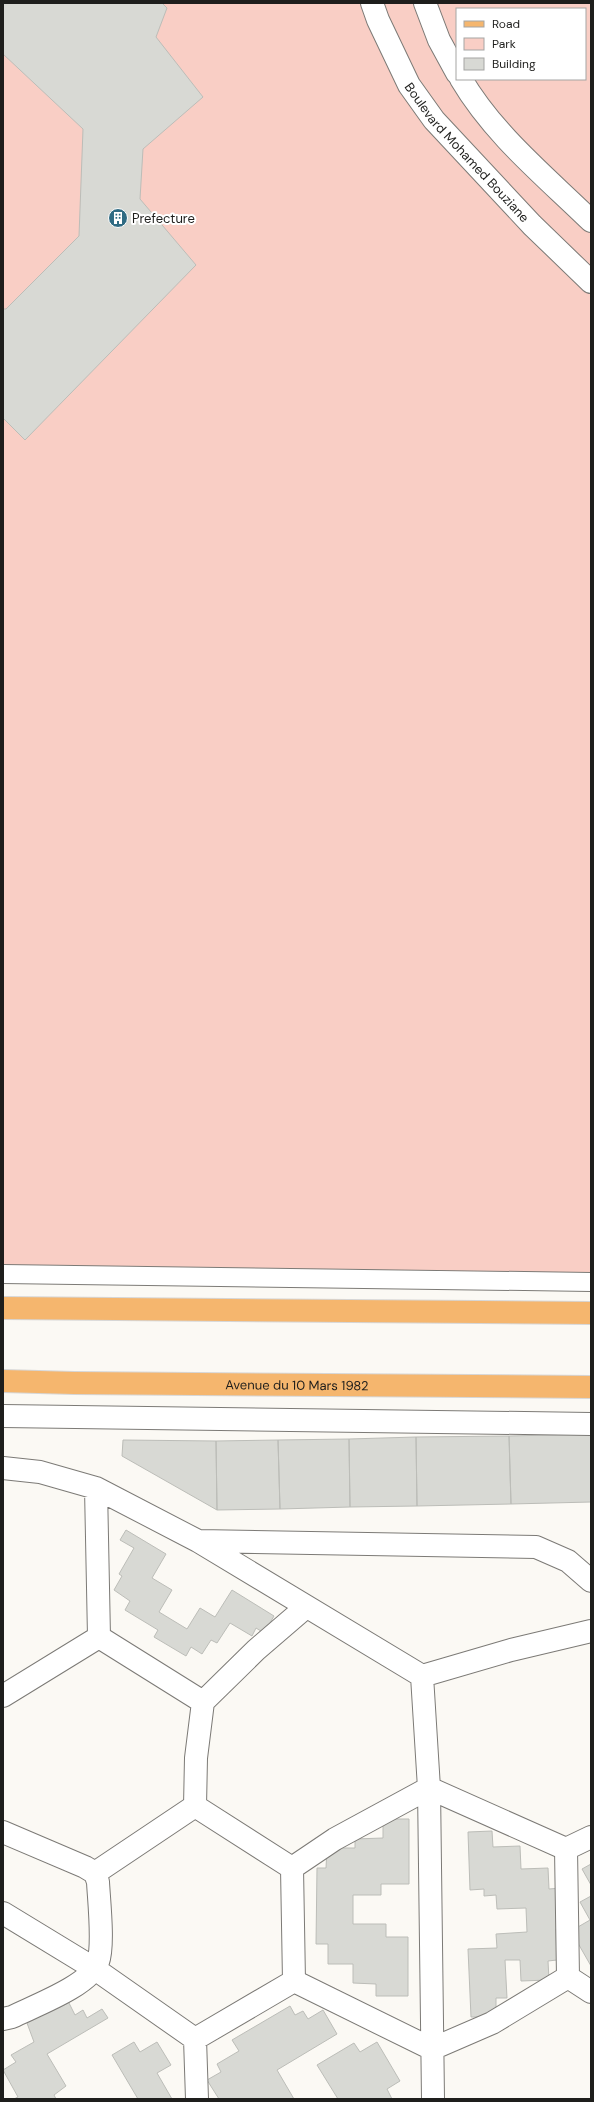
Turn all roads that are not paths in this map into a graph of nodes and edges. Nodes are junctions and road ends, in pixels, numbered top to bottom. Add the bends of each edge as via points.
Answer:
1 (372, 3) edge
2 (425, 3) edge
3 (456, 71) edge
4 (462, 80) edge
5 (591, 221) edge
6 (591, 282) edge
7 (3, 1274) edge
8 (591, 1282) edge
9 (3, 1308) edge
10 (591, 1313) edge
11 (3, 1381) edge
12 (591, 1387) edge
13 (3, 1416) edge
14 (591, 1424) edge
15 (3, 1468) edge
16 (96, 1488) junction
17 (198, 1541) junction
18 (591, 1581) edge
19 (306, 1607) junction
20 (591, 1632) edge
21 (99, 1637) junction
22 (422, 1676) junction
23 (3, 1696) edge
24 (203, 1702) junction
25 (430, 1788) junction
26 (195, 1806) junction
27 (3, 1832) edge
28 (591, 1837) edge
29 (566, 1849) junction
30 (292, 1868) junction
31 (95, 1873) junction
32 (3, 1913) edge
33 (95, 1969) junction
34 (568, 1977) junction
35 (294, 1981) junction
36 (591, 1992) edge
37 (3, 2020) edge
38 (194, 2039) junction
39 (432, 2049) junction
40 (197, 2099) edge
41 (433, 2099) edge

1 - 6 street, Boulevard Mohamed Bouziane via 409,85 434,120 532,225
2 - 3 street via 439,40
4 - 5 street via 474,101 507,140
7 - 8 lane
9 - 10 main road
11 - 12 main road, Avenue du 10 Mars 1982
13 - 14 street
15 - 16 street via 40,1472
16 - 17 street
16 - 21 street
17 - 18 street via 536,1548 568,1561
17 - 19 street
19 - 22 street
19 - 24 street via 256,1650
20 - 22 street via 511,1650
21 - 23 street
21 - 24 street
22 - 25 street
24 - 26 street via 196,1758
25 - 29 street
25 - 30 street via 335,1839
25 - 39 street
26 - 30 street
26 - 31 street
27 - 31 street via 86,1866
28 - 29 street
29 - 34 street
30 - 35 street
31 - 33 street via 98,1882 100,1954
32 - 33 street
33 - 37 street via 83,1982
33 - 38 street
34 - 36 street
34 - 39 street via 492,2023
35 - 38 street
35 - 39 street
38 - 40 street
39 - 41 street

